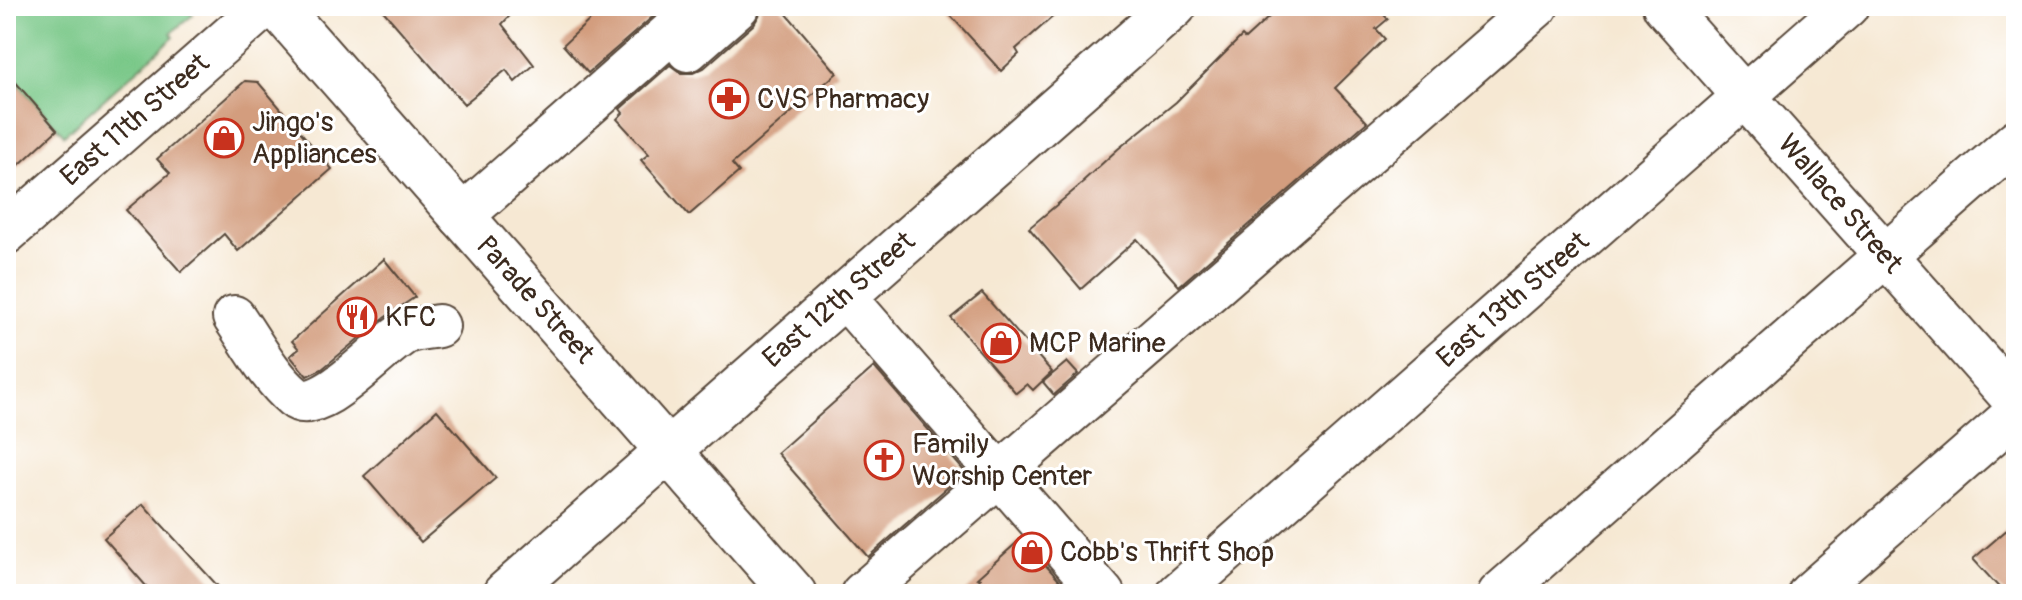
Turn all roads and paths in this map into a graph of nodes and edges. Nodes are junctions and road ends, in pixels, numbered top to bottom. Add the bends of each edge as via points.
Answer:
1 (265, 6) edge
2 (277, 6) edge
3 (701, 6) edge
4 (738, 6) edge
5 (1174, 6) edge
6 (1537, 6) edge
7 (1664, 6) edge
8 (1847, 6) edge
9 (1745, 96) junction
10 (2016, 141) edge
11 (567, 152) dead end
12 (461, 217) junction
13 (6, 233) edge
14 (1885, 256) junction
15 (844, 296) junction
16 (234, 317) dead end
17 (438, 326) dead end
18 (2016, 402) edge
19 (2016, 413) edge
20 (668, 451) junction
21 (999, 474) junction
22 (505, 594) edge
23 (794, 594) edge
24 (862, 594) edge
25 (1103, 594) edge
26 (1178, 594) edge
27 (1499, 594) edge
28 (1809, 594) edge

1 - 13 street, East 11th Street
2 - 12 main road, Parade Street
3 - 12 street
4 - 11 street
5 - 15 main road, East 12th Street
6 - 21 street
7 - 9 street, Wallace Street
8 - 9 street, East 13th Street
9 - 14 street, Wallace Street
9 - 26 street, East 13th Street
10 - 14 street
12 - 20 main road, Parade Street
14 - 18 street, Wallace Street
14 - 27 street
15 - 20 main road, East 12th Street
15 - 21 street
16 - 17 street via 279,380 304,402 337,388 408,332
19 - 28 street
20 - 22 main road, East 12th Street
20 - 23 main road, Parade Street
21 - 24 street
21 - 25 street

